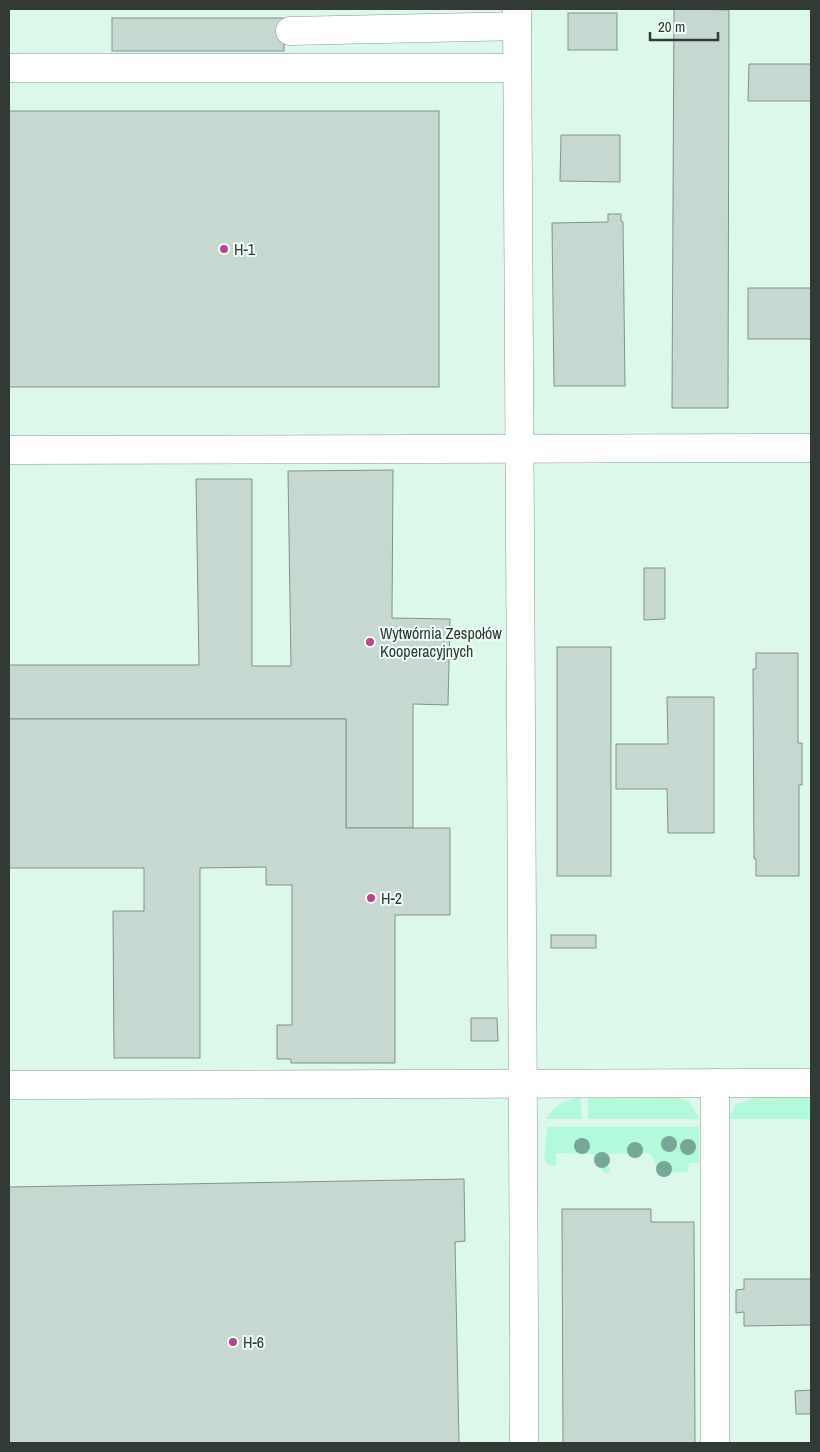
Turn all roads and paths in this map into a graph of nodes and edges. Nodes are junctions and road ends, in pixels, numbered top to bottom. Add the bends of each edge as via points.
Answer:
1 (517, 17) edge
2 (290, 31) dead end
3 (9, 68) edge
4 (517, 68) junction
5 (811, 448) edge
6 (518, 449) junction
7 (9, 450) edge
8 (715, 1083) junction
9 (811, 1083) edge
10 (524, 1084) junction
11 (9, 1085) edge
12 (524, 1443) edge
13 (715, 1443) edge

1 - 2 lane
1 - 4 lane
3 - 4 lane
4 - 6 lane
5 - 6 lane
6 - 7 lane
6 - 10 lane
8 - 9 lane
8 - 10 lane
8 - 13 lane
10 - 11 lane
10 - 12 lane

